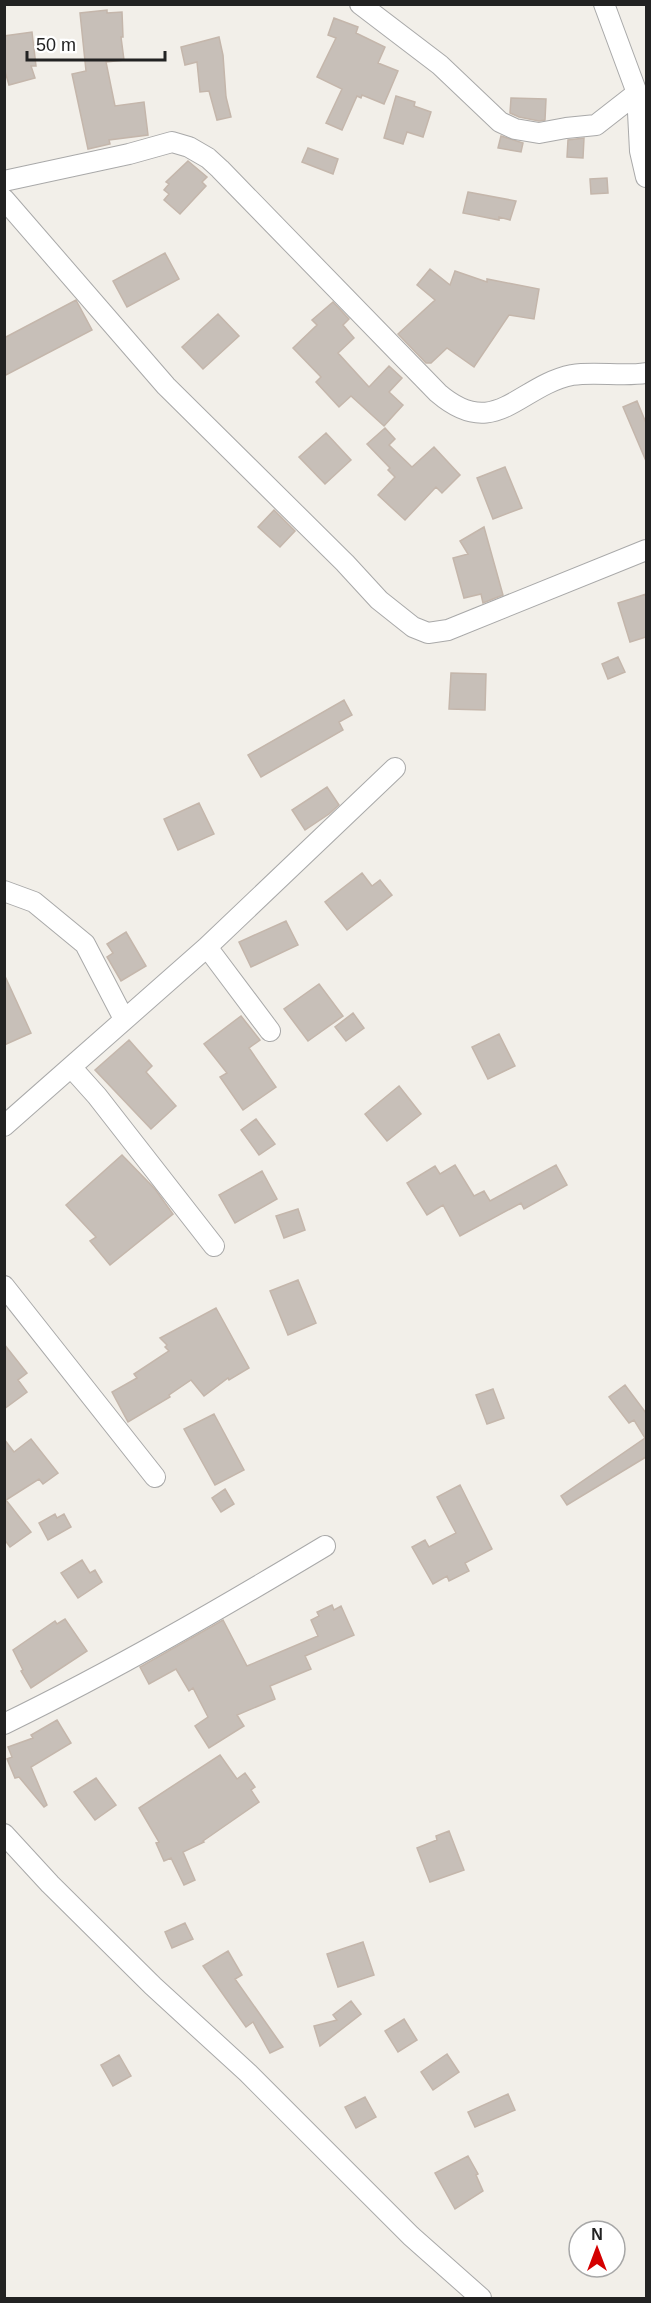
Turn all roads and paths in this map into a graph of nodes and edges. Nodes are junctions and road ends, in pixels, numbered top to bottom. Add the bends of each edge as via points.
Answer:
1 (360, 4) edge
2 (604, 4) edge
3 (637, 93) junction
4 (643, 149) edge
5 (646, 177) edge
6 (4, 182) edge
7 (4, 200) edge
8 (646, 373) edge
9 (646, 550) edge
10 (395, 768) dead end
11 (4, 891) edge
12 (207, 947) junction
13 (124, 1019) junction
14 (270, 1030) dead end
15 (71, 1067) junction
16 (4, 1126) edge
17 (214, 1246) dead end
18 (4, 1286) edge
19 (155, 1477) dead end
20 (326, 1546) dead end
21 (4, 1724) edge
22 (4, 1834) edge
23 (481, 2298) edge

1 - 3 street via 440,66 500,122 515,129 539,134 596,126
2 - 3 street
3 - 4 street
4 - 5 street
6 - 8 street via 172,142 189,147 220,169 438,393 466,411 495,411 546,384 573,375
7 - 9 street via 166,386 379,600 413,627 428,633 448,630
10 - 12 street
11 - 13 street via 34,902 85,944
12 - 13 street
12 - 14 street
13 - 15 street
15 - 16 street
15 - 17 street
18 - 19 street
20 - 21 street via 78,1688
22 - 23 street via 153,1986 248,2073 411,2236

